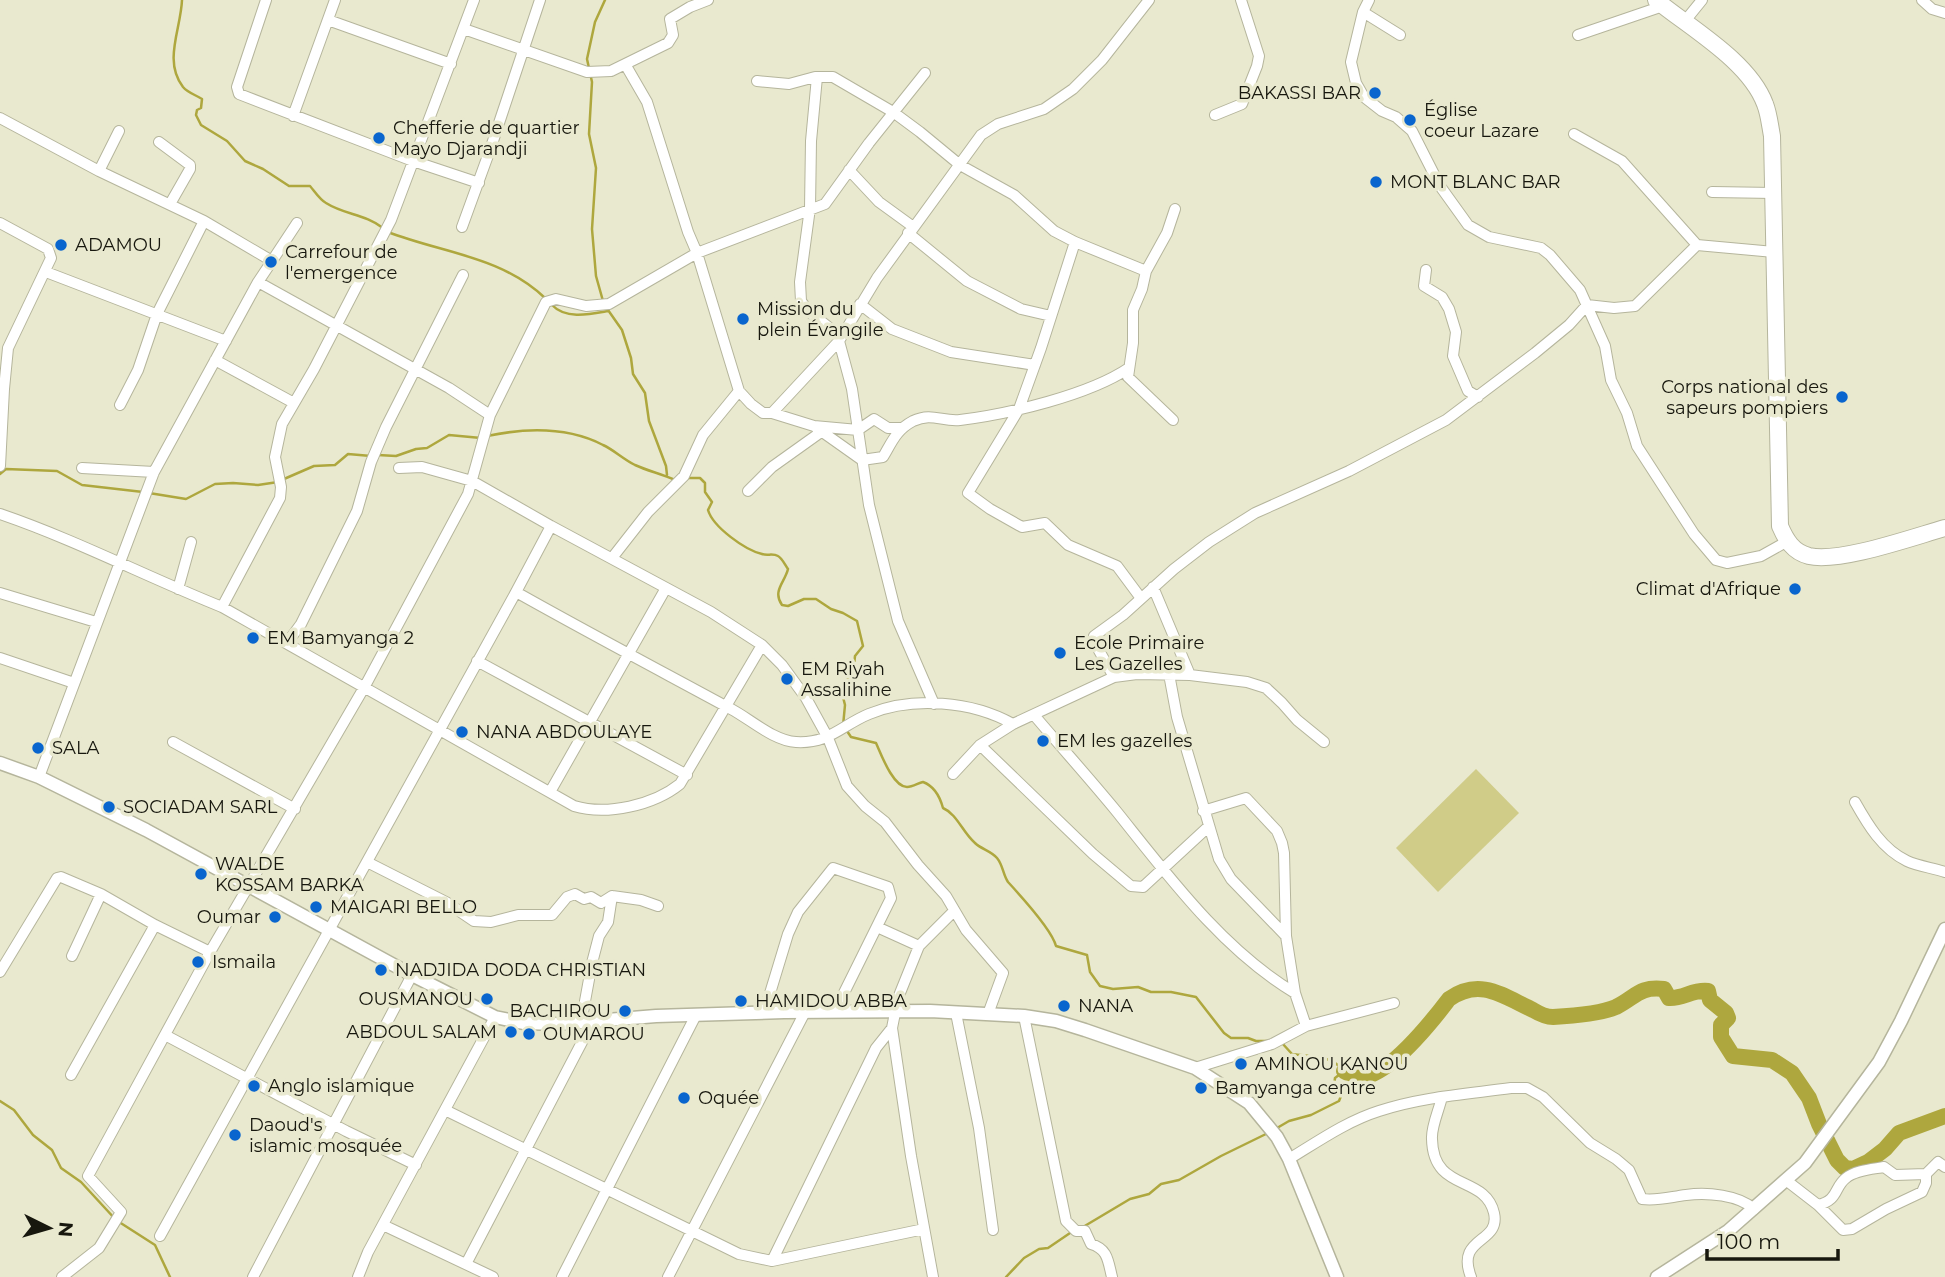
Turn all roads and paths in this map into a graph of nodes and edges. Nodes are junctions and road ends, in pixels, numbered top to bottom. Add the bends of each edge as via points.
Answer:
1 (266, 0) edge
2 (335, 0) edge
3 (474, 0) edge
4 (540, 0) edge
5 (708, 0) edge
6 (1149, 0) edge
7 (1241, 0) edge
8 (1369, 0) edge
9 (1702, 0) edge
10 (1922, 0) edge
11 (1660, 3) edge
12 (1363, 12) junction
13 (1945, 13) edge
14 (328, 20) junction
15 (1685, 21) junction
16 (464, 29) junction
17 (1400, 35) dead end
18 (1578, 36) dead end
19 (523, 49) junction
20 (451, 64) junction
21 (625, 64) junction
22 (925, 73) dead end
23 (817, 77) junction
24 (757, 81) dead end
25 (892, 112) junction
26 (1215, 115) dead end
27 (293, 116) junction
28 (0, 118) edge
29 (119, 131) dead end
30 (1574, 134) dead end
31 (159, 142) dead end
32 (413, 161) junction
33 (960, 165) junction
34 (849, 170) junction
35 (99, 171) junction
36 (479, 183) junction
37 (1712, 192) dead end
38 (1774, 193) junction
39 (170, 204) junction
40 (810, 208) junction
41 (1175, 209) dead end
42 (204, 221) junction
43 (0, 223) edge
44 (297, 223) dead end
45 (462, 227) dead end
46 (910, 229) junction
47 (1075, 242) junction
48 (1697, 245) junction
49 (1774, 252) junction
50 (698, 253) junction
51 (272, 261) junction
52 (1426, 270) dead end
53 (1146, 271) junction
54 (46, 272) junction
55 (463, 275) dead end
56 (258, 282) junction
57 (860, 304) junction
58 (1587, 304) junction
59 (157, 314) junction
60 (1051, 316) junction
61 (337, 326) junction
62 (840, 339) junction
63 (226, 341) junction
64 (4, 347) edge
65 (215, 360) junction
66 (1035, 365) junction
67 (1129, 368) junction
68 (416, 369) junction
69 (740, 391) junction
70 (1478, 397) junction
71 (295, 403) junction
72 (120, 405) dead end
73 (1019, 409) junction
74 (772, 413) junction
75 (490, 415) junction
76 (1173, 419) dead end
77 (2, 424) edge
78 (901, 428) junction
79 (818, 429) junction
80 (858, 430) junction
81 (862, 460) junction
82 (0, 466) edge
83 (82, 468) dead end
84 (399, 468) dead end
85 (154, 472) junction
86 (472, 481) junction
87 (748, 491) dead end
88 (0, 514) edge
89 (551, 526) junction
90 (1945, 528) edge
91 (191, 542) dead end
92 (1786, 542) junction
93 (612, 558) junction
94 (119, 562) junction
95 (1153, 587) junction
96 (666, 588) junction
97 (178, 589) junction
98 (516, 592) junction
99 (0, 593) edge
100 (1140, 597) junction
101 (222, 607) junction
102 (96, 622) junction
103 (287, 643) junction
104 (762, 645) junction
105 (628, 655) junction
106 (0, 658) edge
107 (477, 662) junction
108 (1169, 674) junction
109 (1190, 675) junction
110 (1114, 677) junction
111 (74, 683) junction
112 (365, 686) junction
113 (934, 704) junction
114 (724, 705) junction
115 (1034, 715) junction
116 (589, 722) junction
117 (1013, 724) junction
118 (439, 729) junction
119 (828, 738) junction
120 (173, 742) dead end
121 (1324, 743) dead end
122 (980, 746) junction
123 (0, 763) edge
124 (953, 774) dead end
125 (687, 775) junction
126 (39, 777) junction
127 (550, 792) junction
128 (1856, 802) dead end
129 (295, 809) junction
130 (1203, 811) junction
131 (1208, 827) junction
132 (367, 862) junction
133 (1162, 869) junction
134 (1945, 872) edge
135 (250, 886) junction
136 (101, 894) junction
137 (612, 896) junction
138 (658, 906) dead end
139 (954, 911) junction
140 (155, 925) junction
141 (877, 927) junction
142 (329, 929) junction
143 (1945, 929) edge
144 (1286, 936) junction
145 (919, 946) junction
146 (210, 953) junction
147 (72, 956) dead end
148 (0, 972) edge
149 (412, 975) junction
150 (1295, 993) junction
151 (1394, 1003) dead end
152 (835, 1011) junction
153 (895, 1011) junction
154 (805, 1012) junction
155 (764, 1013) junction
156 (956, 1013) junction
157 (988, 1014) junction
158 (696, 1015) junction
159 (1024, 1016) junction
160 (495, 1017) junction
161 (587, 1022) junction
162 (1306, 1026) junction
163 (892, 1028) junction
164 (165, 1035) junction
165 (1195, 1068) junction
166 (71, 1075) dead end
167 (247, 1078) junction
168 (1442, 1097) junction
169 (444, 1110) junction
170 (333, 1125) junction
171 (525, 1148) junction
172 (1289, 1159) junction
173 (416, 1165) junction
174 (1945, 1167) edge
175 (1926, 1174) junction
176 (1787, 1181) junction
177 (608, 1190) junction
178 (1818, 1205) junction
179 (1754, 1209) junction
180 (383, 1225) junction
181 (924, 1229) junction
182 (993, 1230) dead end
183 (690, 1231) junction
184 (160, 1236) dead end
185 (772, 1261) junction
186 (466, 1264) junction
187 (62, 1277) edge
188 (253, 1277) edge
189 (358, 1277) edge
190 (493, 1277) edge
191 (562, 1277) edge
192 (668, 1277) edge
193 (933, 1277) edge
194 (1112, 1277) edge
195 (1337, 1277) edge
196 (1471, 1277) edge
197 (1657, 1277) edge

1 - 27 street via 237,87 239,94
2 - 14 street
3 - 16 street
4 - 19 street
5 - 21 street via 670,19 673,35 668,43
6 - 33 street via 1073,89 1044,109 998,124 981,135
7 - 26 street via 1258,66 1242,104
8 - 12 street
9 - 15 street
10 - 13 street
11 - 15 main road
11 - 18 street
12 - 17 street
12 - 58 street via 1351,62 1364,97 1412,131 1440,187 1468,225 1489,237 1541,248
14 - 20 street
14 - 27 street
15 - 38 main road via 1731,59 1765,104 1772,136
16 - 19 street
16 - 20 street
19 - 21 street via 589,72 611,71
19 - 36 street
20 - 32 street
21 - 50 street via 647,102
22 - 25 street
23 - 24 street via 789,84
23 - 25 street via 833,77
23 - 40 street
25 - 33 street
25 - 34 street
27 - 32 street
28 - 35 street
29 - 35 street
30 - 48 street via 1622,161
31 - 39 street via 190,165
32 - 36 street
32 - 61 street via 383,238
33 - 46 street
33 - 47 street via 1014,195 1055,232
34 - 40 street via 825,204
34 - 46 street
35 - 39 street
36 - 45 street
37 - 38 street
38 - 49 main road
39 - 42 street
40 - 50 street
40 - 62 street via 801,301
41 - 53 street
42 - 51 street
42 - 59 street
43 - 54 street via 48,249 51,258
44 - 51 street
46 - 57 street
46 - 60 street via 967,281 1021,309
47 - 53 street
47 - 60 street
48 - 49 street
48 - 58 street via 1634,306
49 - 92 main road via 1780,526
50 - 69 street
50 - 75 street via 606,305 548,301
51 - 56 street
52 - 70 street via 1424,286 1442,297 1449,309 1456,332 1453,356 1468,391
53 - 67 street via 1133,310
54 - 59 street
54 - 64 street
55 - 68 street
56 - 61 street
56 - 63 street
57 - 62 street
57 - 66 street via 892,329 951,352
58 - 70 street via 1569,325
58 - 92 street via 1637,446 1694,534 1716,560 1727,563 1761,556
59 - 63 street
59 - 72 street
60 - 66 street
61 - 68 street
61 - 71 street
62 - 74 street
62 - 80 street
63 - 65 street
64 - 77 street
65 - 71 street
65 - 85 street
66 - 73 street
67 - 73 street via 1102,383
67 - 76 street via 1128,377
68 - 75 street
68 - 103 street via 371,462 358,511
69 - 74 street via 751,404
69 - 93 street via 703,435 682,479 648,512
70 - 95 street via 1397,447 1255,513 1209,542
71 - 101 street via 282,424 275,457 280,498
73 - 78 street via 956,420 926,416
73 - 100 street via 968,493 1022,527 1045,523 1068,545 1117,566
74 - 79 street
75 - 86 street
77 - 82 street
78 - 80 street via 888,428 874,419
78 - 81 street via 883,457
79 - 80 street
79 - 81 street
79 - 87 street
80 - 81 street
81 - 113 street via 898,621
83 - 85 street
84 - 86 street via 422,467
85 - 94 street
86 - 89 street
86 - 112 street
88 - 94 street
89 - 93 street
89 - 98 street
90 - 92 main road via 1824,557 1808,556
91 - 97 street
93 - 96 street
94 - 97 street
94 - 102 street
95 - 100 street
95 - 109 street
96 - 104 street
96 - 105 street
97 - 101 street
98 - 105 street
98 - 107 street
99 - 102 street
100 - 110 street via 1094,636
101 - 103 street
102 - 111 street
103 - 112 street
104 - 114 street
104 - 119 street via 806,698
105 - 114 street
105 - 116 street
106 - 111 street
107 - 116 street
107 - 118 street
108 - 109 street
108 - 110 street
108 - 130 street
109 - 121 street via 1247,681 1266,688
110 - 115 street
111 - 126 street
112 - 118 street
112 - 129 street
113 - 117 street via 992,712
113 - 119 street via 913,703 870,713
114 - 119 street via 779,737 796,742
114 - 125 street
115 - 117 street
115 - 133 street
116 - 125 street
116 - 127 street
117 - 122 street
118 - 127 street
118 - 132 street
119 - 139 street via 846,786 886,822
120 - 129 street
122 - 124 street
122 - 133 street via 1131,886 1143,887
123 - 126 street
125 - 127 street via 669,793 610,809 586,810
126 - 135 street
128 - 134 street via 1874,836 1899,856
129 - 135 street
130 - 131 street
130 - 144 street via 1245,798 1277,831 1284,853
131 - 133 street
131 - 144 street via 1231,879
132 - 137 street via 474,921 552,915 575,894 601,903
132 - 142 street
133 - 150 street via 1232,946
135 - 142 street
135 - 146 street
136 - 140 street
136 - 147 street
136 - 148 street via 66,877 57,878
137 - 138 street
137 - 161 street via 608,922 592,963
139 - 145 street
139 - 157 street via 1003,973
140 - 146 street
140 - 166 street
141 - 145 street
141 - 152 street
141 - 155 street via 891,898 888,887 833,868 798,912
142 - 149 street
142 - 167 street
143 - 176 street via 1879,1062
144 - 150 street
145 - 153 street
146 - 164 street
149 - 160 street
149 - 170 street
150 - 162 street
151 - 162 street
152 - 153 street
152 - 154 street
153 - 156 street
153 - 163 street
154 - 155 street
154 - 183 street
155 - 158 street
156 - 157 street
156 - 182 street
157 - 159 street
158 - 161 street
158 - 177 street
159 - 165 street via 1056,1021
159 - 194 street via 1066,1220 1076,1231 1085,1231 1091,1244 1106,1253
160 - 161 street via 523,1023
160 - 169 street
161 - 171 street
162 - 165 street via 1272,1044
163 - 181 street
163 - 185 street via 870,1060
164 - 167 street
164 - 187 street via 88,1177 121,1212 99,1248
165 - 172 street via 1249,1103
167 - 170 street
167 - 184 street
168 - 172 street via 1376,1111
168 - 179 street via 1527,1088 1629,1170 1642,1199 1703,1194 1745,1201
168 - 196 street via 1431,1137 1434,1157 1441,1172 1477,1189 1495,1216 1485,1238 1467,1254
169 - 171 street
169 - 173 street
170 - 173 street
170 - 188 street
171 - 177 street
171 - 186 street
172 - 195 street
173 - 180 street
174 - 175 street via 1938,1162
175 - 178 street via 1895,1175 1884,1167 1861,1171 1846,1178 1831,1199
175 - 178 street via 1922,1192 1852,1229 1843,1230
176 - 178 street
176 - 179 street
177 - 183 street
177 - 191 street
179 - 197 street
180 - 186 street
180 - 189 street
181 - 185 street
181 - 193 street
183 - 185 street via 739,1254
183 - 192 street
186 - 190 street

